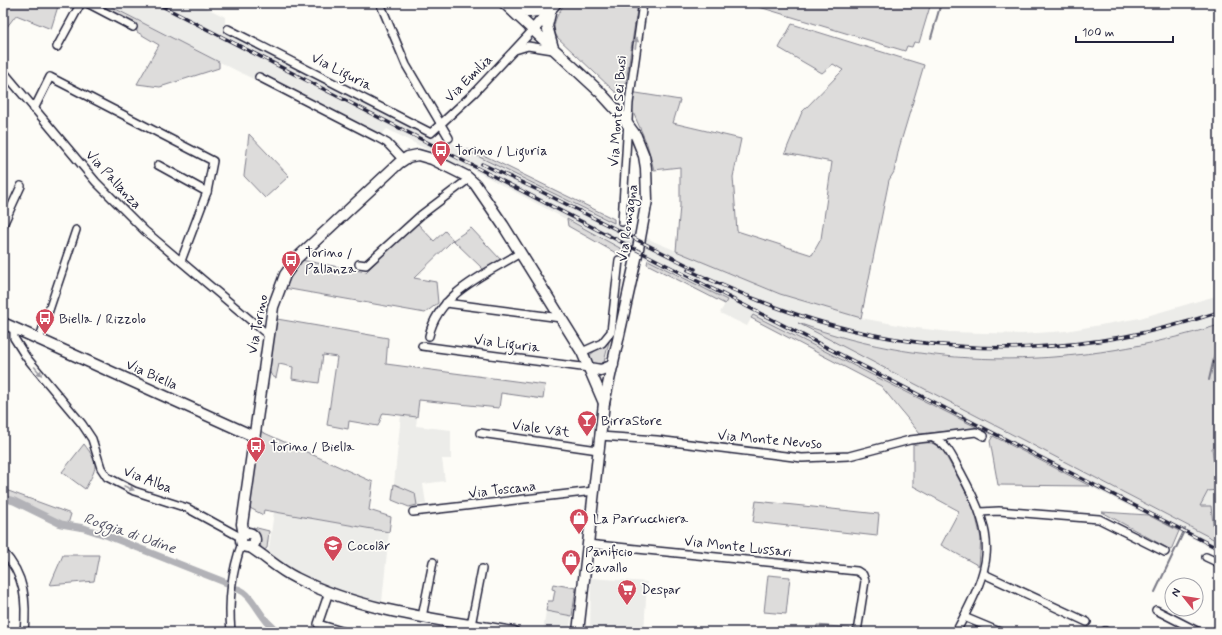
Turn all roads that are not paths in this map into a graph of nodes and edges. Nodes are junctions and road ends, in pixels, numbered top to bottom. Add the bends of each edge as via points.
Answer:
1 (81, 3) edge
2 (87, 3) edge
3 (380, 3) edge
4 (643, 3) edge
5 (505, 4) edge
6 (554, 6) edge
7 (133, 27) dead end
8 (228, 29) dead end
9 (533, 30) junction
10 (57, 47) dead end
11 (515, 50) junction
12 (554, 50) junction
13 (3, 71) edge
14 (259, 77) dead end
15 (34, 109) junction
16 (441, 124) junction
17 (628, 124) junction
18 (449, 138) dead end
19 (403, 160) junction
20 (158, 165) dead end
21 (470, 178) junction
22 (21, 186) dead end
23 (207, 192) junction
24 (622, 222) dead end
25 (3, 225) edge
26 (76, 230) dead end
27 (520, 253) junction
28 (619, 260) dead end
29 (181, 261) junction
30 (359, 264) dead end
31 (446, 303) junction
32 (560, 318) junction
33 (3, 323) edge
34 (18, 330) junction
35 (268, 335) junction
36 (429, 336) dead end
37 (39, 340) junction
38 (422, 346) dead end
39 (582, 352) junction
40 (614, 365) junction
41 (589, 368) junction
42 (604, 403) junction
43 (480, 433) dead end
44 (253, 436) junction
45 (600, 436) junction
46 (984, 436) dead end
47 (933, 438) junction
48 (598, 450) junction
49 (594, 491) junction
50 (413, 512) dead end
51 (980, 512) junction
52 (247, 541) junction
53 (587, 544) junction
54 (3, 552) edge
55 (1165, 552) dead end
56 (1206, 557) dead end
57 (433, 562) dead end
58 (1219, 563) edge
59 (482, 569) dead end
60 (984, 574) junction
61 (329, 592) junction
62 (1156, 610) dead end
63 (422, 617) junction
64 (964, 617) junction
65 (1087, 622) dead end
66 (471, 625) junction
67 (482, 629) edge
68 (24, 632) edge
69 (231, 632) edge
70 (345, 632) edge
71 (514, 632) edge
72 (578, 632) edge
73 (857, 632) edge
74 (956, 632) edge
75 (1000, 632) edge
76 (1198, 632) edge

1 - 10 street
2 - 7 street
3 - 16 street via 406,65
17 -> 4 street, Via Monte Sei Busi via 634,58
5 - 6 main road via 530,12
5 - 9 main road, Via Romagna
6 - 9 main road, Via Emilia
6 - 12 main road via 548,26
8 - 16 street, Via Liguria via 431,133
9 - 11 street, Via Emilia
9 - 12 main road, Via Romagna
11 - 12 street via 528,46
11 - 16 street, Via Emilia
12 - 17 main road, Via Romagna via 600,92
13 - 15 street, Via Pallanza
14 - 19 street via 387,143
15 - 23 street via 50,77 213,161
15 - 29 street, Via Pallanza via 96,182 145,231
16 - 18 street
17 - 24 street, Via Monte Sei Busi
17 - 40 main road, Via Romagna via 644,156 647,193
19 - 21 main road via 413,155 427,157
19 - 35 main road, Via Torino via 295,261 278,290
20 - 23 street
21 - 27 main road
21 - 30 street via 421,215 366,265
22 - 25 street
23 - 29 street
26 - 37 street
27 - 31 street via 464,287
27 - 32 main road
28 - 39 street via 611,332 602,343
29 - 35 street, Via Pallanza
31 - 32 street
31 - 36 street via 433,320
32 - 39 main road
33 - 34 main road, Via Biella
34 - 37 main road, Via Biella
34 -> 52 street, Via Alba via 15,340 26,357 82,424 92,439 101,468 107,477 134,490 187,508
35 - 44 main road, Via Torino
37 - 44 main road, Via Biella
38 - 41 street, Via Liguria
39 - 41 main road
40 - 41 main road, Via Liguria via 601,370
40 - 42 main road, Via Romagna
41 - 42 main road
42 - 45 main road
43 - 48 street, Viale Vât
44 - 52 main road, Via Torino via 243,519
45 - 47 street, Via Monte Nevoso via 657,440 802,458 849,456 910,440
45 - 48 main road
46 - 47 street, Via Monte Nevoso via 976,432
47 - 51 street via 941,442 949,452
48 - 49 main road
49 - 50 street, Via Toscana
49 - 53 main road
51 - 55 street via 998,511 1099,519
51 - 60 street via 986,534
52 - 61 main road, Via Alba via 283,571
52 - 69 street via 236,558 232,576 229,603
53 - 72 main road
53 - 73 street, Via Monte Lussari via 857,571 865,578
54 - 68 street via 14,566 23,586 26,604
56 - 58 street
57 - 63 street
59 - 66 street
60 - 64 street
60 - 65 street
61 - 63 main road, Via Alba
61 - 70 street via 318,624
62 - 76 street
63 - 66 main road, Via Alba
64 - 74 street
64 - 75 street
66 - 67 main road, Via Alba
67 - 71 main road, Via Alba

